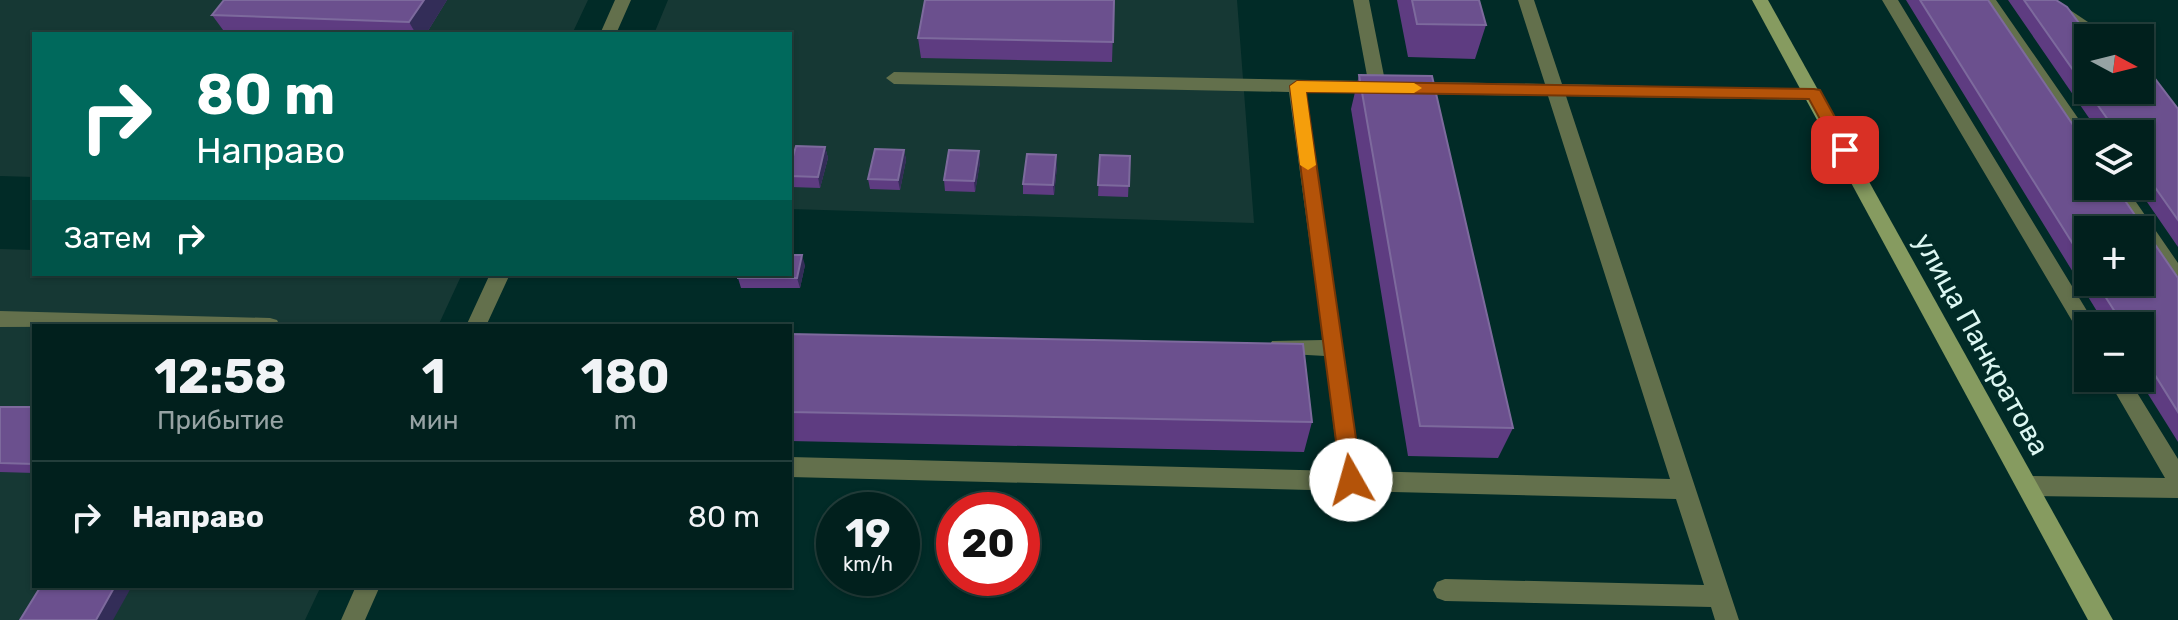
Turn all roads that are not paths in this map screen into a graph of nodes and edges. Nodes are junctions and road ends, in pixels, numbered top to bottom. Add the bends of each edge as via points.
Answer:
1 (623, 0) edge
2 (1361, 0) edge
3 (1526, 0) edge
4 (1760, 0) edge
5 (1769, 0) edge
6 (1890, 0) edge
7 (1988, 0) edge
8 (2044, 0) edge
9 (2082, 24) edge
10 (609, 32) edge
11 (894, 78) dead end
12 (1297, 86) junction
13 (1378, 87) junction
14 (1556, 90) junction
15 (1814, 94) junction
16 (2074, 126) edge
17 (2125, 200) edge
18 (499, 276) edge
19 (2178, 278) edge
20 (2077, 312) edge
21 (0, 319) edge
22 (193, 324) edge
23 (477, 324) edge
24 (1254, 347) edge
25 (1334, 348) junction
26 (2125, 392) edge
27 (792, 467) edge
28 (2178, 479) edge
29 (1351, 480) junction
30 (2028, 486) junction
31 (2178, 488) edge
32 (1685, 489) junction
33 (367, 588) edge
34 (1445, 590) dead end
35 (1719, 596) junction
36 (353, 620) edge
37 (1727, 620) edge
38 (2101, 620) edge

1 - 10 lane
2 - 13 lane
3 - 14 lane
4 - 15 main road, улица Панкратова
5 - 15 main road, улица Панкратова
6 - 20 lane
7 - 16 lane
8 - 9 lane
11 - 12 lane
12 - 13 lane
12 - 25 lane
13 - 14 lane
14 - 15 lane
14 - 32 lane
15 - 30 main road, улица Панкратова
17 - 19 lane
18 - 23 lane
21 - 22 lane
24 - 25 lane
25 - 29 lane
26 - 28 lane
27 - 29 lane
29 - 32 lane
30 - 31 lane
30 - 38 main road, улица Панкратова
32 - 35 lane
33 - 36 lane
34 - 35 lane
35 - 37 lane

